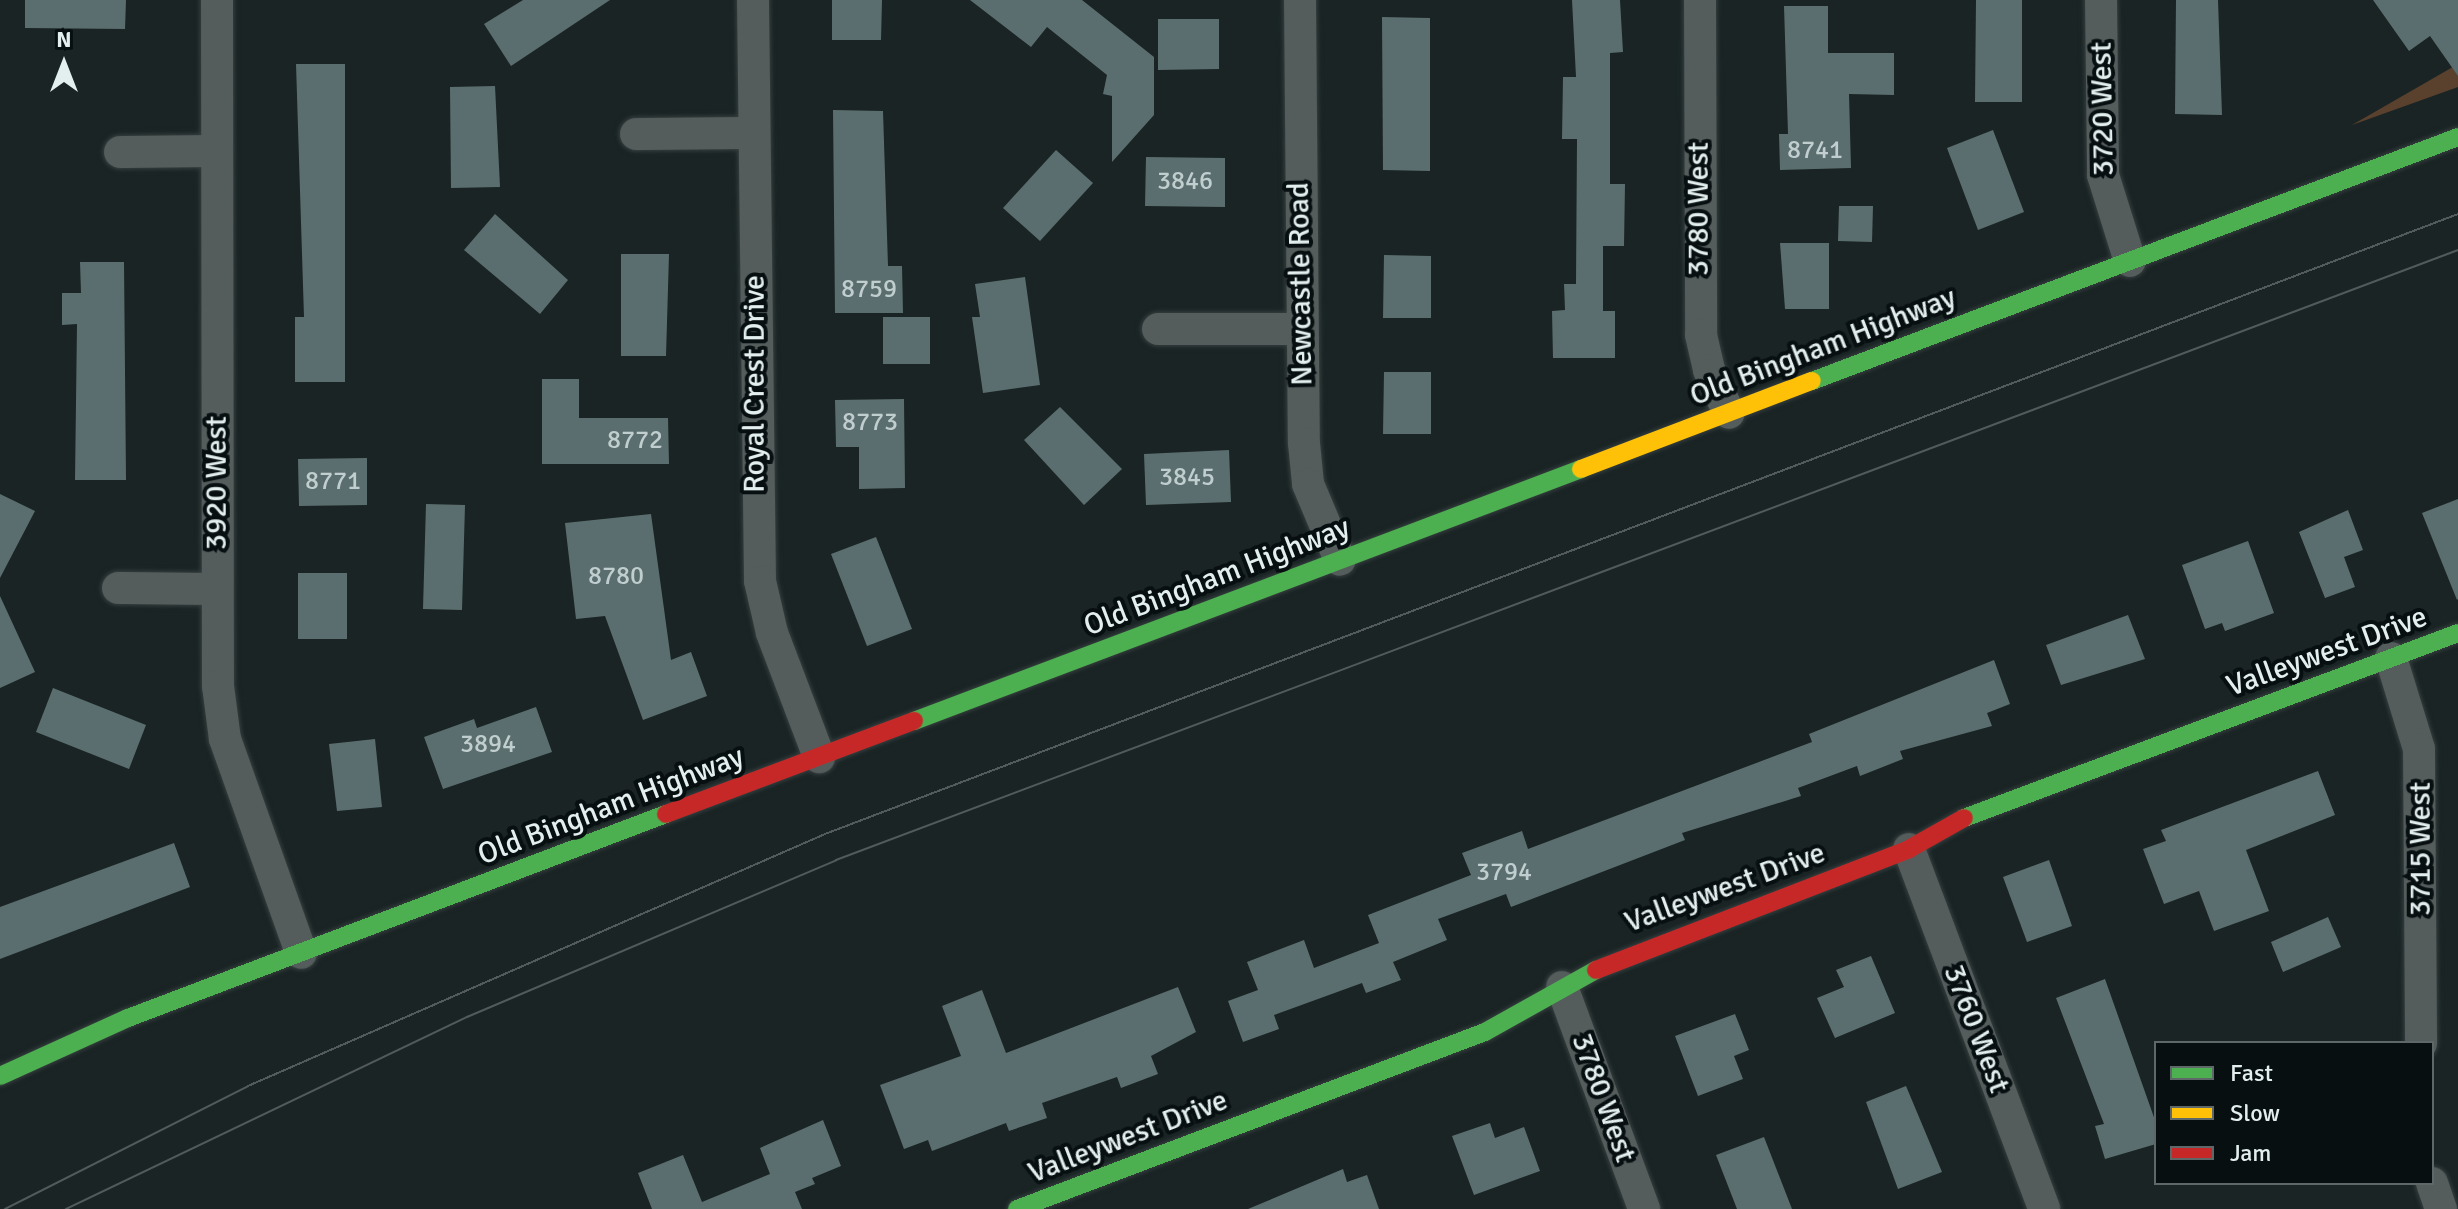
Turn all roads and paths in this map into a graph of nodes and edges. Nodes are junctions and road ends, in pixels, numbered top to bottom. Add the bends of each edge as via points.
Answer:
1 (217, 0) edge
2 (753, 0) edge
3 (1300, 0) edge
4 (1700, 0) edge
5 (2101, 0) edge
6 (753, 133) junction
7 (636, 134) dead end
8 (2458, 137) edge
9 (217, 151) junction
10 (120, 152) dead end
11 (2130, 261) junction
12 (1158, 329) dead end
13 (1300, 329) junction
14 (1729, 413) junction
15 (1340, 560) junction
16 (118, 588) dead end
17 (217, 589) junction
18 (2458, 633) edge
19 (2391, 658) junction
20 (819, 757) junction
21 (1909, 849) junction
22 (301, 953) junction
23 (1562, 987) junction
24 (2421, 1041) edge
25 (0, 1076) edge
26 (2433, 1185) edge
27 (1017, 1209) edge
28 (1644, 1209) edge
29 (2044, 1209) edge
30 (2441, 1209) edge

1 - 9 street, 3920 West
2 - 6 street, Royal Crest Drive
3 - 13 street, Newcastle Road
4 - 14 street, 3780 West via 1701,335 1709,370
5 - 11 street, 3720 West via 2103,175
6 - 7 street
6 - 20 street, Royal Crest Drive via 760,581 772,633
8 - 11 street, Old Bingham Highway
9 - 10 street
9 - 17 street, 3920 West
11 - 14 street, Old Bingham Highway
12 - 13 street
13 - 15 street, Newcastle Road via 1308,484
14 - 15 street, Old Bingham Highway
15 - 20 street, Old Bingham Highway
16 - 17 street
17 - 22 street, 3920 West via 218,686 225,739
18 - 19 street, Valleywest Drive
19 - 21 street, Valleywest Drive via 1954,822
19 - 24 street, 3715 West via 2419,749
20 - 22 street, Old Bingham Highway
21 - 23 street, Valleywest Drive via 1621,956
21 - 29 street, 3760 West
22 - 25 street, Old Bingham Highway via 72,1041
23 - 27 street, Valleywest Drive via 1485,1032
23 - 28 street, 3780 West
26 - 30 street

